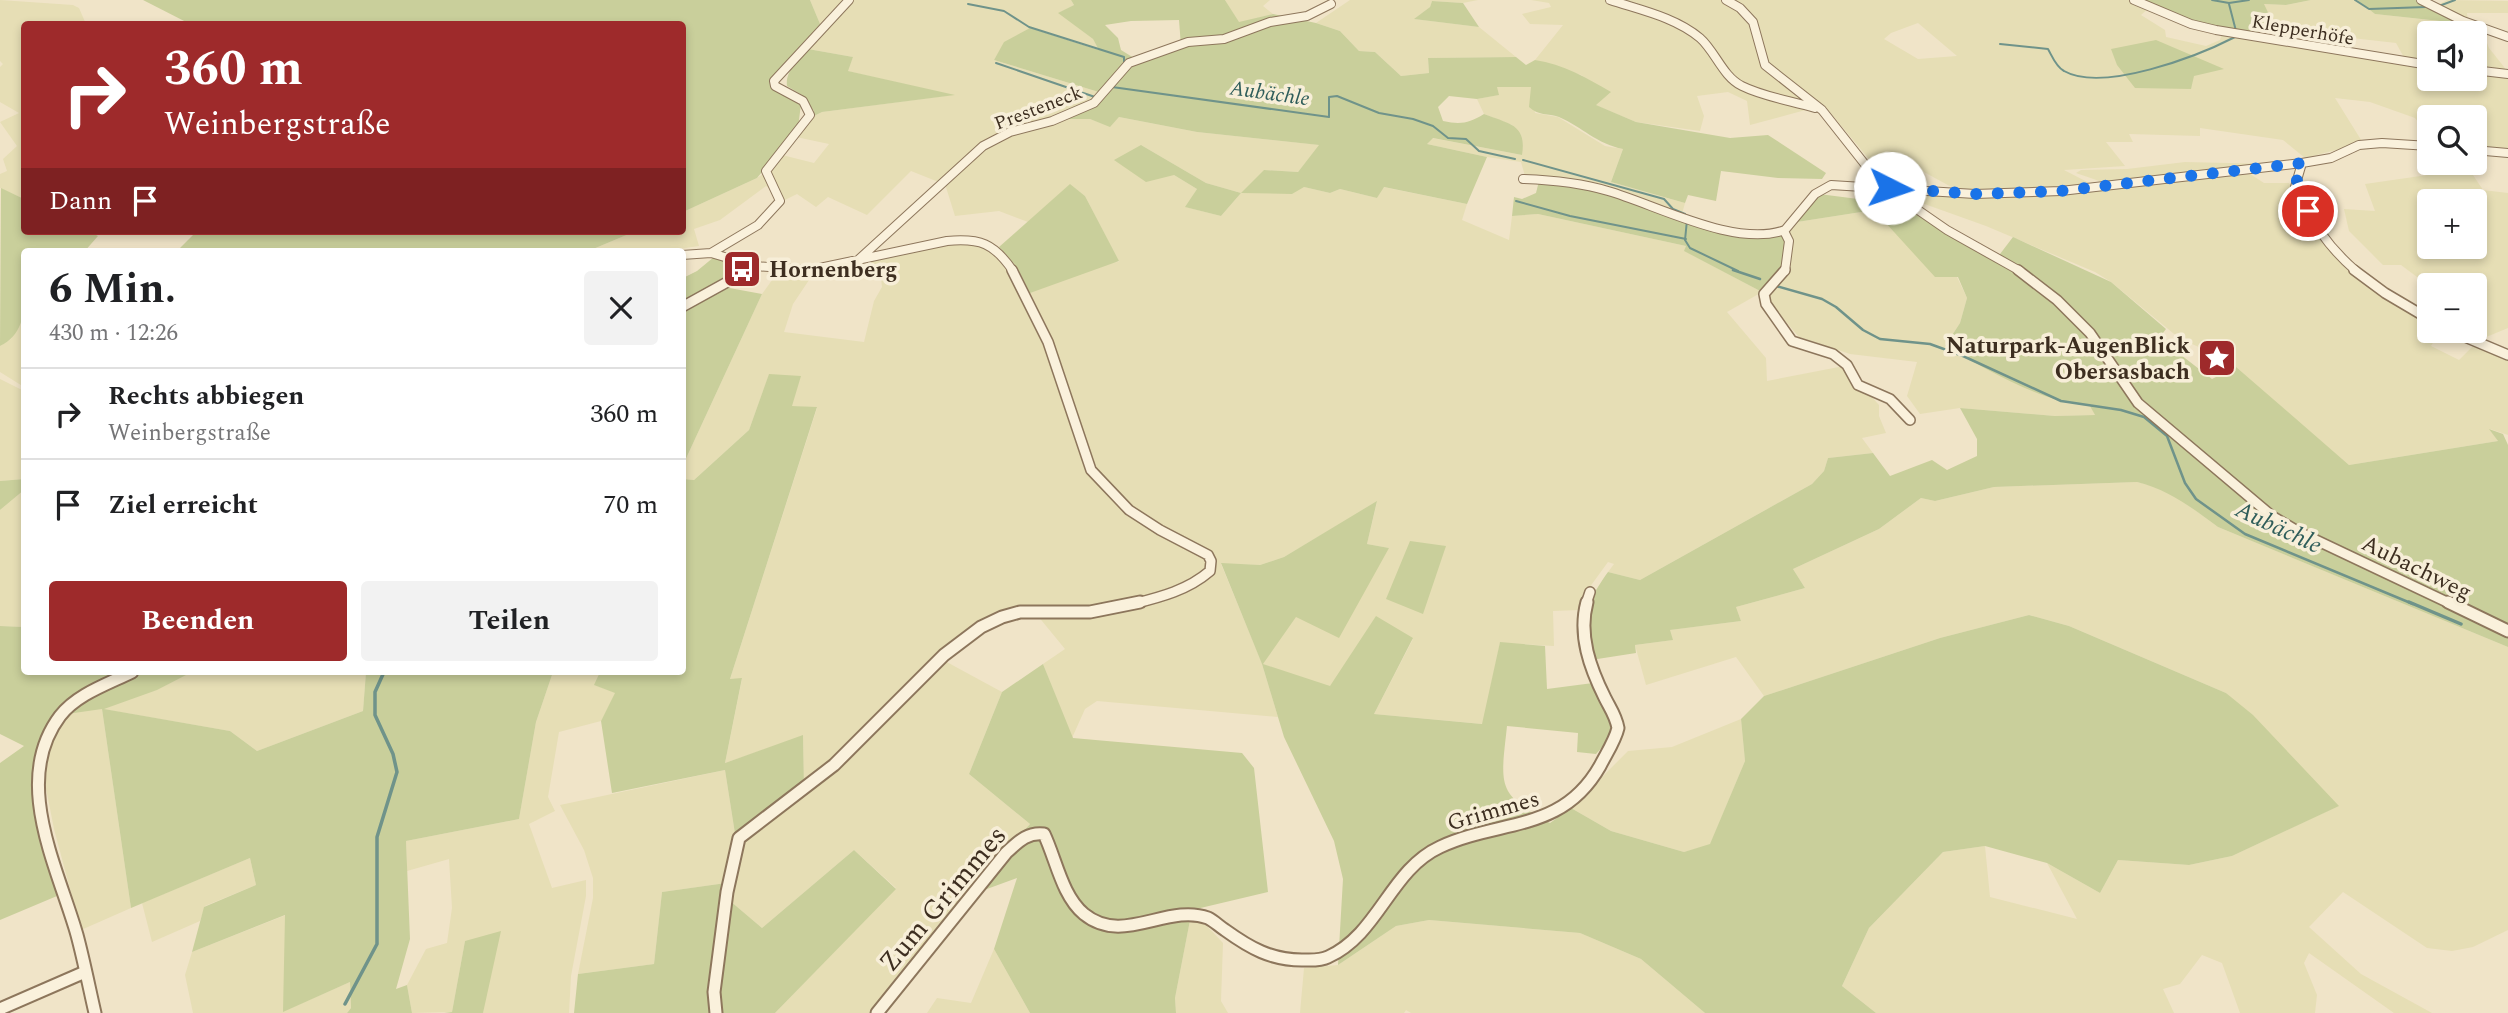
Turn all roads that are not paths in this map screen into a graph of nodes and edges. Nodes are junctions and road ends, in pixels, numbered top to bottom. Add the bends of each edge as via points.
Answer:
1 (849, 0) edge
2 (1610, 0) edge
3 (1726, 0) edge
4 (2134, 0) edge
5 (2421, 0) edge
6 (1331, 4) dead end
7 (2508, 37) edge
8 (2417, 63) edge
9 (2487, 72) edge
10 (2508, 74) edge
11 (1822, 110) junction
12 (2417, 145) edge
13 (2487, 151) edge
14 (2508, 153) edge
15 (2302, 163) junction
16 (1523, 179) dead end
17 (1891, 190) junction
18 (1784, 231) junction
19 (711, 253) junction
20 (686, 255) edge
21 (857, 261) junction
22 (755, 266) junction
23 (686, 305) edge
24 (2417, 312) edge
25 (2480, 343) edge
26 (2508, 355) edge
27 (1910, 420) dead end
28 (1590, 592) dead end
29 (2508, 631) edge
30 (126, 675) edge
31 (1208, 919) joint
32 (85, 972) junction
33 (0, 1009) edge
34 (95, 1013) edge
35 (716, 1013) edge
36 (877, 1013) edge

1 - 19 street via 774,81 775,86 803,101 810,115 766,171 780,201 772,215
2 - 11 street via 1698,36 1741,86
3 - 11 street, Aubachweg via 1752,18 1765,65
4 - 8 street, Klepperhöfe via 2216,30
5 - 7 street
6 - 21 street, Presteneck via 1307,16 1270,22 1224,39 1188,42 1129,63 1094,103 983,146
9 - 10 street
11 - 17 street, Aubachweg
12 - 15 street via 2359,145 2331,158
13 - 14 street
15 - 17 street via 2061,191 1975,194
15 - 24 street via 2295,187 2320,235 2365,278
16 - 18 street via 1608,191 1728,229
17 - 18 street via 1824,187
17 - 29 street, Aubachweg via 1947,230 2012,265 2057,300 2090,333 2138,403 2272,516
18 - 27 street via 1789,241 1785,271 1764,294 1766,304 1792,341 1833,354 1847,365 1858,385 1890,399
19 - 20 street
19 - 22 street
21 - 22 street via 810,270
21 - 35 street via 947,241 970,239 992,246 1012,270 1048,342 1091,470 1100,484 1142,520 1208,555 1210,571 1194,586 1102,611 1022,612 981,627 944,655 862,740 739,838 727,892 714,992
22 - 23 street
25 - 26 street
28 - 31 street, Grimmes via 1581,623 1589,661 1618,732 1575,802 1545,819 1469,836 1436,849 1412,867 1362,937 1325,960 1280,961 1251,950
30 - 32 street via 59,716 39,760 41,807
31 - 36 street, Zum Grimmes via 1188,916 1111,927 1085,915 1044,834 1034,832 1024,835 1006,853
32 - 33 street
32 - 34 street

